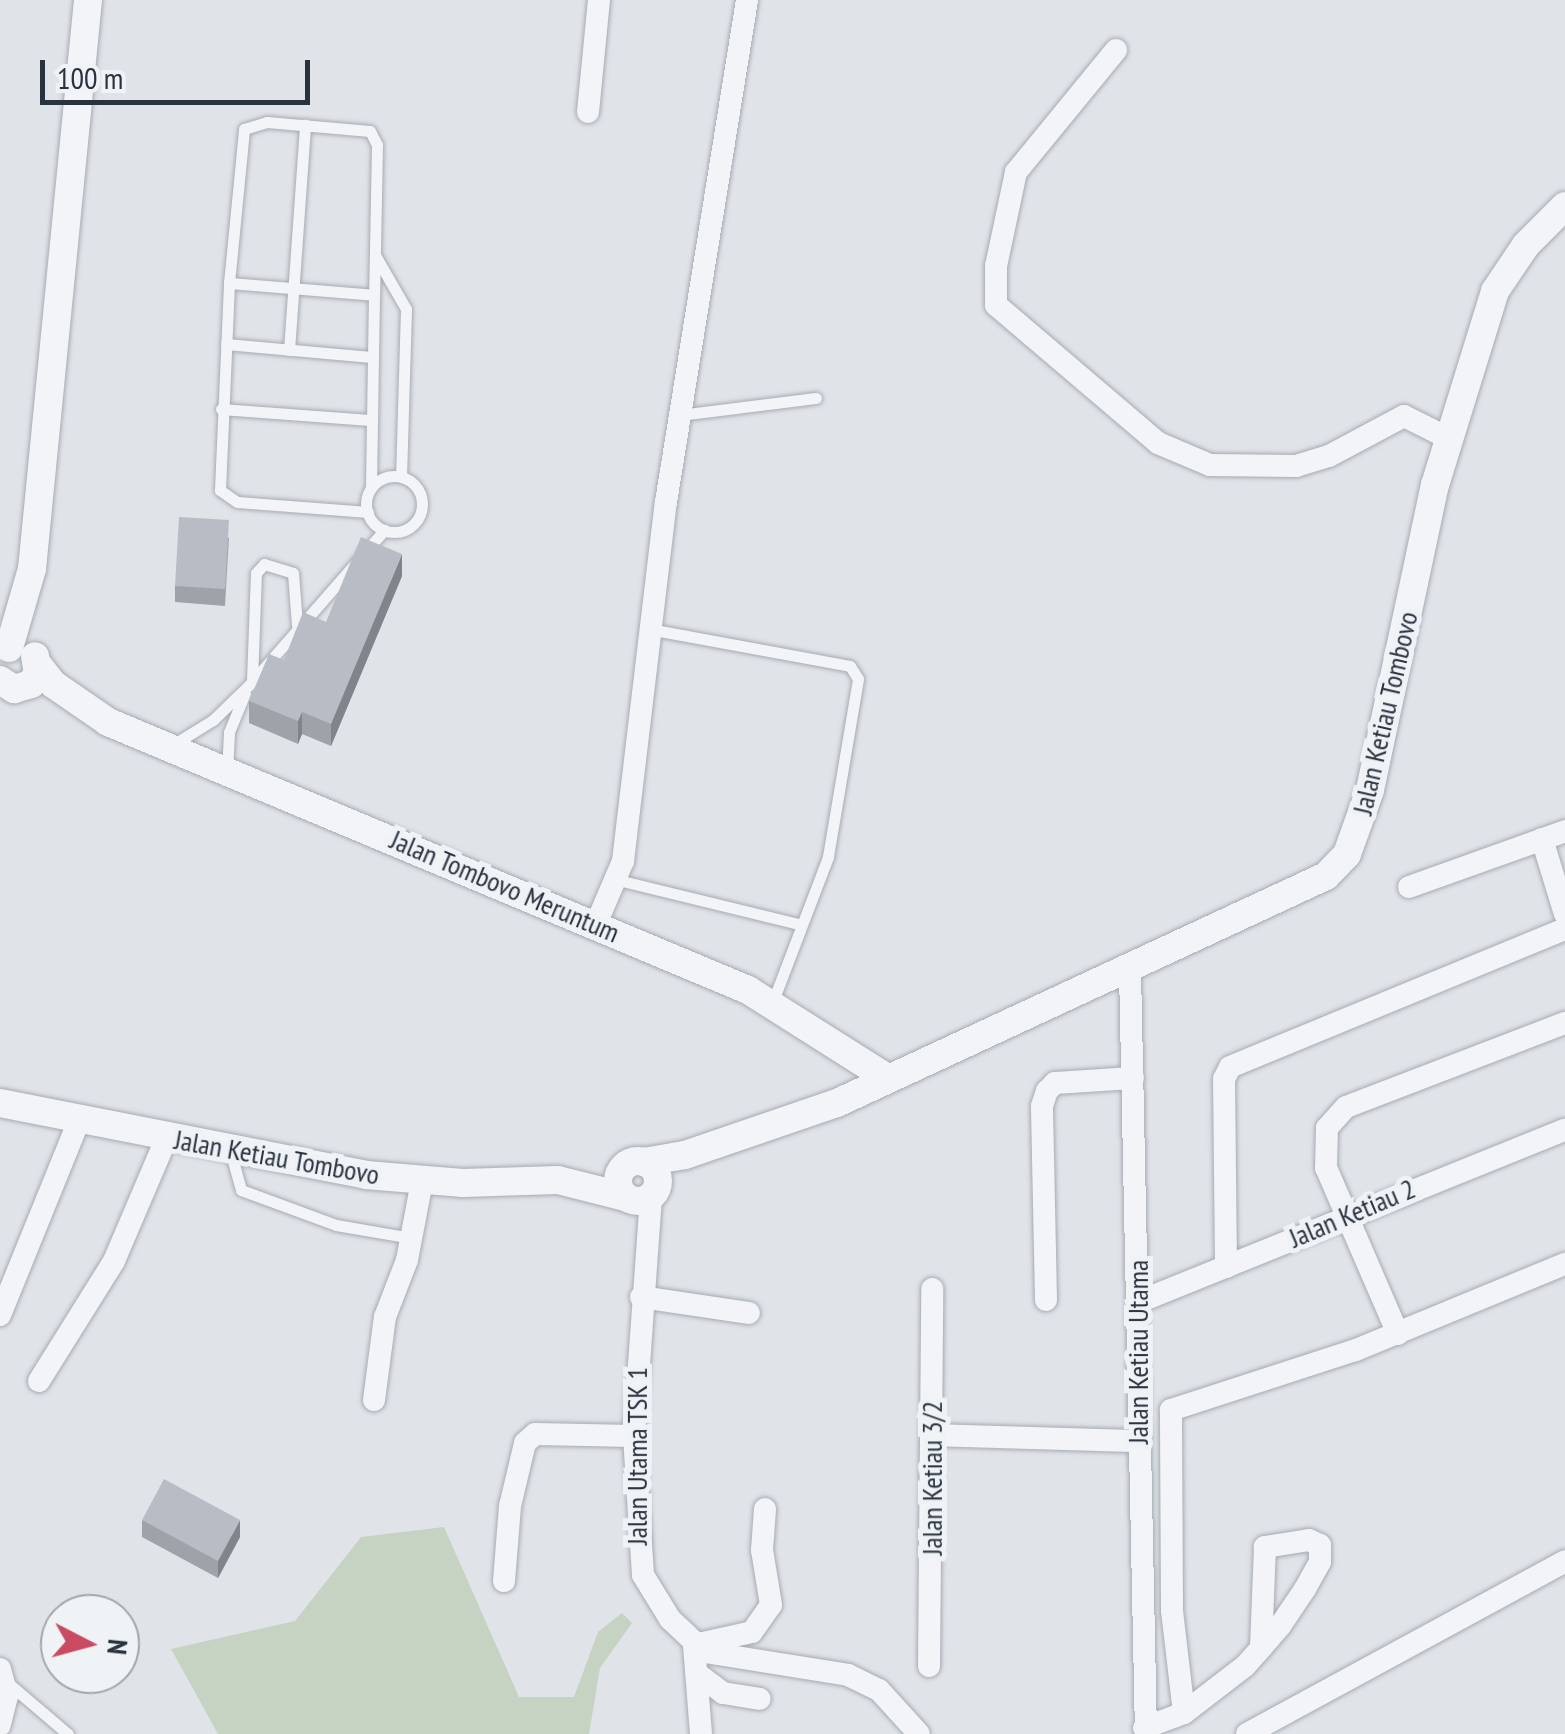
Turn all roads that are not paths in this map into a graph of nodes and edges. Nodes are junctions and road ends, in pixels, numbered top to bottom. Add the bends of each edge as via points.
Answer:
1 (88, 0) edge
2 (599, 0) edge
3 (747, 0) edge
4 (1116, 50) dead end
5 (588, 112) dead end
6 (305, 125) junction
7 (1565, 206) edge
8 (374, 255) junction
9 (229, 283) junction
10 (294, 288) junction
11 (374, 295) junction
12 (226, 344) junction
13 (289, 350) junction
14 (371, 357) junction
15 (816, 398) dead end
16 (221, 408) junction
17 (679, 415) junction
18 (370, 420) junction
19 (1448, 438) junction
20 (401, 476) junction
21 (371, 488) junction
22 (368, 512) junction
23 (384, 530) junction
24 (297, 625) junction
25 (649, 629) junction
26 (14, 656) edge
27 (250, 683) junction
28 (6, 684) edge
29 (108, 722) junction
30 (169, 747) junction
31 (228, 771) junction
32 (1554, 835) edge
33 (618, 880) junction
34 (1409, 887) dead end
35 (1565, 914) edge
36 (596, 924) junction
37 (802, 925) junction
38 (1565, 929) edge
39 (1130, 970) junction
40 (772, 1004) junction
41 (1565, 1023) edge
42 (887, 1078) junction
43 (1132, 1078) junction
44 (0, 1103) edge
45 (78, 1123) junction
46 (1565, 1130) edge
47 (167, 1137) junction
48 (714, 1146) junction
49 (230, 1150) junction
50 (635, 1163) junction
51 (558, 1180) junction
52 (422, 1181) junction
53 (641, 1195) junction
54 (1344, 1218) junction
55 (411, 1238) junction
56 (1565, 1264) edge
57 (1226, 1267) junction
58 (932, 1289) dead end
59 (641, 1296) junction
60 (1046, 1300) dead end
61 (1141, 1301) junction
62 (749, 1313) dead end
63 (0, 1315) edge
64 (1398, 1334) junction
65 (39, 1381) dead end
66 (374, 1400) dead end
67 (933, 1434) junction
68 (634, 1436) junction
69 (1139, 1441) junction
70 (765, 1509) dead end
71 (1565, 1561) edge
72 (504, 1581) dead end
73 (694, 1645) junction
74 (1261, 1648) dead end
75 (929, 1666) dead end
76 (2, 1675) edge
77 (699, 1675) junction
78 (760, 1698) dead end
79 (1184, 1713) junction
80 (0, 1725) edge
81 (1145, 1731) edge
82 (68, 1734) edge
83 (701, 1734) edge
84 (919, 1734) edge
85 (1247, 1734) edge

1 - 26 street via 32,568
2 - 5 street
3 - 17 street
4 - 19 street via 1016,172 996,305 1158,443 1210,465 1296,466 1404,416
6 - 8 lane via 370,130 377,146
6 - 9 lane via 267,122 244,129
6 - 10 lane
7 - 19 street, Jalan Ketiau Tombovo via 1526,245 1495,291
8 - 11 lane
8 - 20 lane via 406,309
9 - 10 lane
9 - 12 lane
10 - 11 lane
10 - 13 lane
11 - 14 lane
12 - 13 lane
12 - 16 lane
13 - 14 lane
14 - 18 lane
15 - 17 lane
16 - 18 lane
16 - 22 lane via 218,483 231,500
17 - 25 street
18 - 21 lane
19 - 39 street, Jalan Ketiau Tombovo via 1370,790 1346,854 1301,892
20 - 21 lane
20 - 23 lane via 418,490 421,512 406,529
21 - 22 lane
22 - 23 lane
23 - 24 lane
24 - 27 lane
24 - 27 lane via 292,573 264,564 256,574
25 - 33 street
25 - 37 lane via 850,666 858,679 836,827
26 - 28 street via 32,684
26 - 29 street, Jalan Tombovo Meruntum
27 - 30 lane via 213,720
27 - 31 lane via 229,732
28 - 29 street, Jalan Tombovo Meruntum
29 - 30 street, Jalan Tombovo Meruntum
30 - 31 street, Jalan Tombovo Meruntum
31 - 36 street, Jalan Tombovo Meruntum
32 - 34 street
32 - 35 street
33 - 36 street
33 - 37 lane
36 - 40 street, Jalan Tombovo Meruntum
37 - 40 lane
38 - 57 street via 1230,1067 1224,1079
39 - 42 street, Jalan Ketiau Tombovo
39 - 43 street, Jalan Ketiau Utama
40 - 42 street, Jalan Tombovo Meruntum
41 - 54 street via 1338,1114 1324,1146
42 - 48 street, Jalan Ketiau Tombovo
43 - 60 street via 1055,1084 1047,1091
43 - 61 street, Jalan Ketiau Utama
44 - 45 street, Jalan Ketiau Tombovo
45 - 47 street, Jalan Ketiau Tombovo
45 - 63 street
46 - 54 street, Jalan Ketiau 2
47 - 49 street, Jalan Ketiau Tombovo
47 - 65 street via 114,1261
48 - 50 street, Jalan Ketiau Tombovo
48 - 53 street, Jalan Ketiau Tombovo
49 - 52 street, Jalan Ketiau Tombovo
49 - 55 lane via 241,1190 336,1225
50 - 51 street, Jalan Ketiau Tombovo
50 - 53 street via 618,1181
51 - 52 street, Jalan Ketiau Tombovo
51 - 53 street, Jalan Ketiau Tombovo
52 - 55 street
53 - 59 street, Jalan Utama TSK 1
54 - 57 street, Jalan Ketiau 2
54 - 64 street
55 - 66 street via 385,1317
56 - 64 street
57 - 61 street, Jalan Ketiau 2
58 - 67 street, Jalan Ketiau 3/2
59 - 62 street
59 - 68 street, Jalan Utama TSK 1
61 - 69 street, Jalan Ketiau Utama
64 - 79 street via 1170,1410 1172,1611
67 - 69 street
67 - 75 street, Jalan Ketiau 3/2
68 - 72 street via 535,1434 525,1443 510,1506
68 - 73 street, Jalan Utama TSK 1 via 638,1561 653,1594
69 - 81 street, Jalan Ketiau Utama
70 - 73 street via 768,1614 736,1640
71 - 85 street
73 - 77 street
73 - 84 street via 719,1658 848,1675 879,1690
74 - 79 street
76 - 80 street
76 - 82 lane
77 - 78 street via 723,1693
77 - 83 street
79 - 81 street

